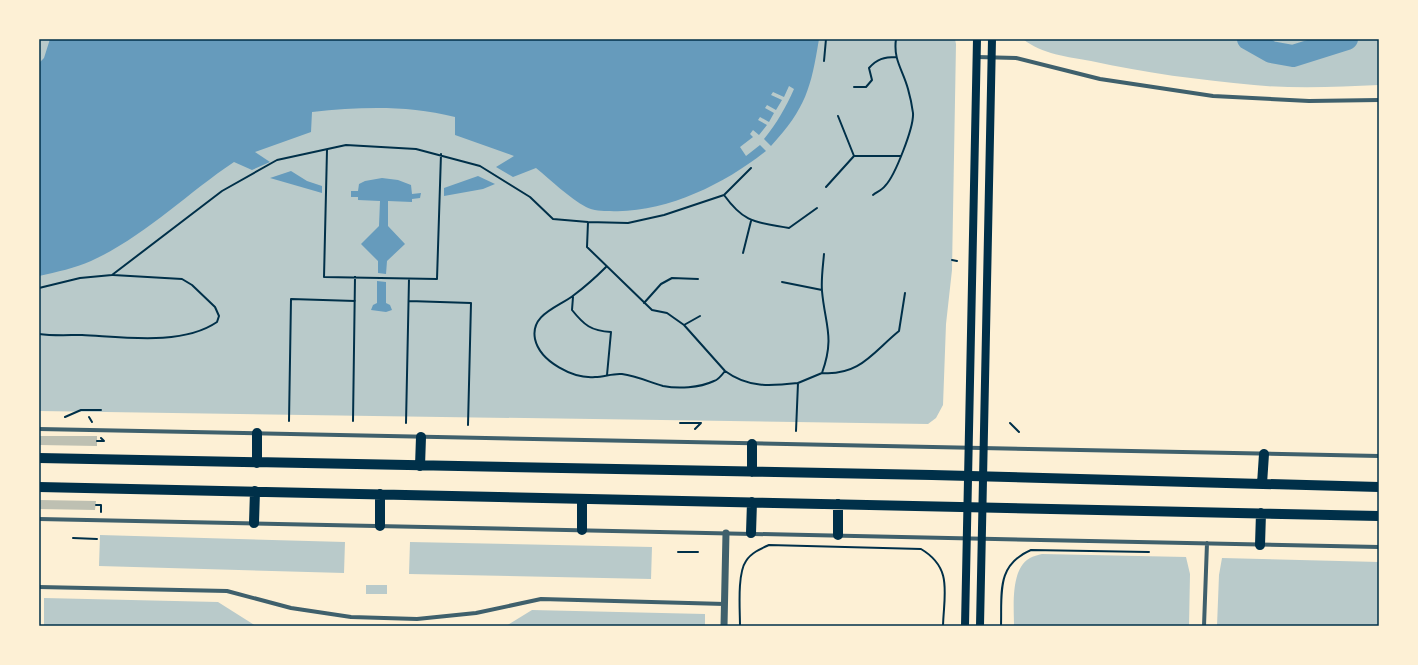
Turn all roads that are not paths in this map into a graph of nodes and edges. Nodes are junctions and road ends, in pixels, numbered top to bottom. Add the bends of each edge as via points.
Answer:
1 (977, 39) edge
2 (992, 39) edge
3 (977, 57) junction
4 (992, 57) junction
5 (1379, 100) edge
6 (39, 429) edge
7 (256, 433) junction
8 (420, 437) junction
9 (752, 444) junction
10 (969, 448) junction
11 (984, 449) junction
12 (1264, 454) junction
13 (1379, 456) edge
14 (39, 458) edge
15 (256, 463) junction
16 (420, 466) junction
17 (752, 472) junction
18 (968, 477) junction
19 (983, 477) junction
20 (1262, 484) junction
21 (39, 487) edge
22 (1379, 487) edge
23 (255, 492) junction
24 (380, 494) junction
25 (582, 499) junction
26 (752, 502) junction
27 (838, 504) junction
28 (968, 507) junction
29 (982, 507) junction
30 (1261, 513) junction
31 (1379, 516) edge
32 (39, 519) edge
33 (254, 523) junction
34 (380, 526) junction
35 (582, 530) junction
36 (726, 533) junction
37 (751, 533) junction
38 (838, 535) junction
39 (967, 538) junction
40 (982, 538) junction
41 (1207, 543) junction
42 (1260, 545) junction
43 (1379, 547) edge
44 (39, 587) edge
45 (725, 604) junction
46 (724, 626) edge
47 (965, 626) edge
48 (980, 626) edge
49 (1204, 626) edge

1 - 3 main road
2 - 4 main road
3 - 4 street
3 - 10 main road
4 - 5 street via 1016,58 1100,79 1201,94 1295,100
4 - 11 main road
6 - 7 street
7 - 8 street
7 - 15 main road
8 - 9 street
8 - 16 main road
9 - 10 street
9 - 17 main road
10 - 11 street
10 - 18 main road
11 - 12 street
11 - 19 main road
12 - 13 street
12 - 20 main road
14 - 15 main road
15 - 16 main road
16 - 17 main road
17 - 18 main road
18 - 19 main road
18 - 28 main road
19 - 20 main road
19 - 29 main road
20 - 22 main road
21 - 23 main road
23 - 24 main road
23 - 33 main road
24 - 25 main road
24 - 34 main road
25 - 26 main road
25 - 35 main road
26 - 27 main road
26 - 37 main road
27 - 28 main road
27 - 38 main road
28 - 29 main road
28 - 39 main road
29 - 30 main road
29 - 40 main road
30 - 31 main road
30 - 42 main road
32 - 33 street
33 - 34 street
34 - 35 street
35 - 36 street
36 - 37 street
36 - 45 street
37 - 38 street
38 - 39 street
39 - 40 street
39 - 47 main road
40 - 41 street
40 - 48 main road
41 - 42 street
41 - 49 street
42 - 43 street
44 - 45 street via 227,591 292,608 344,616 417,619 476,613 541,599
45 - 46 street

